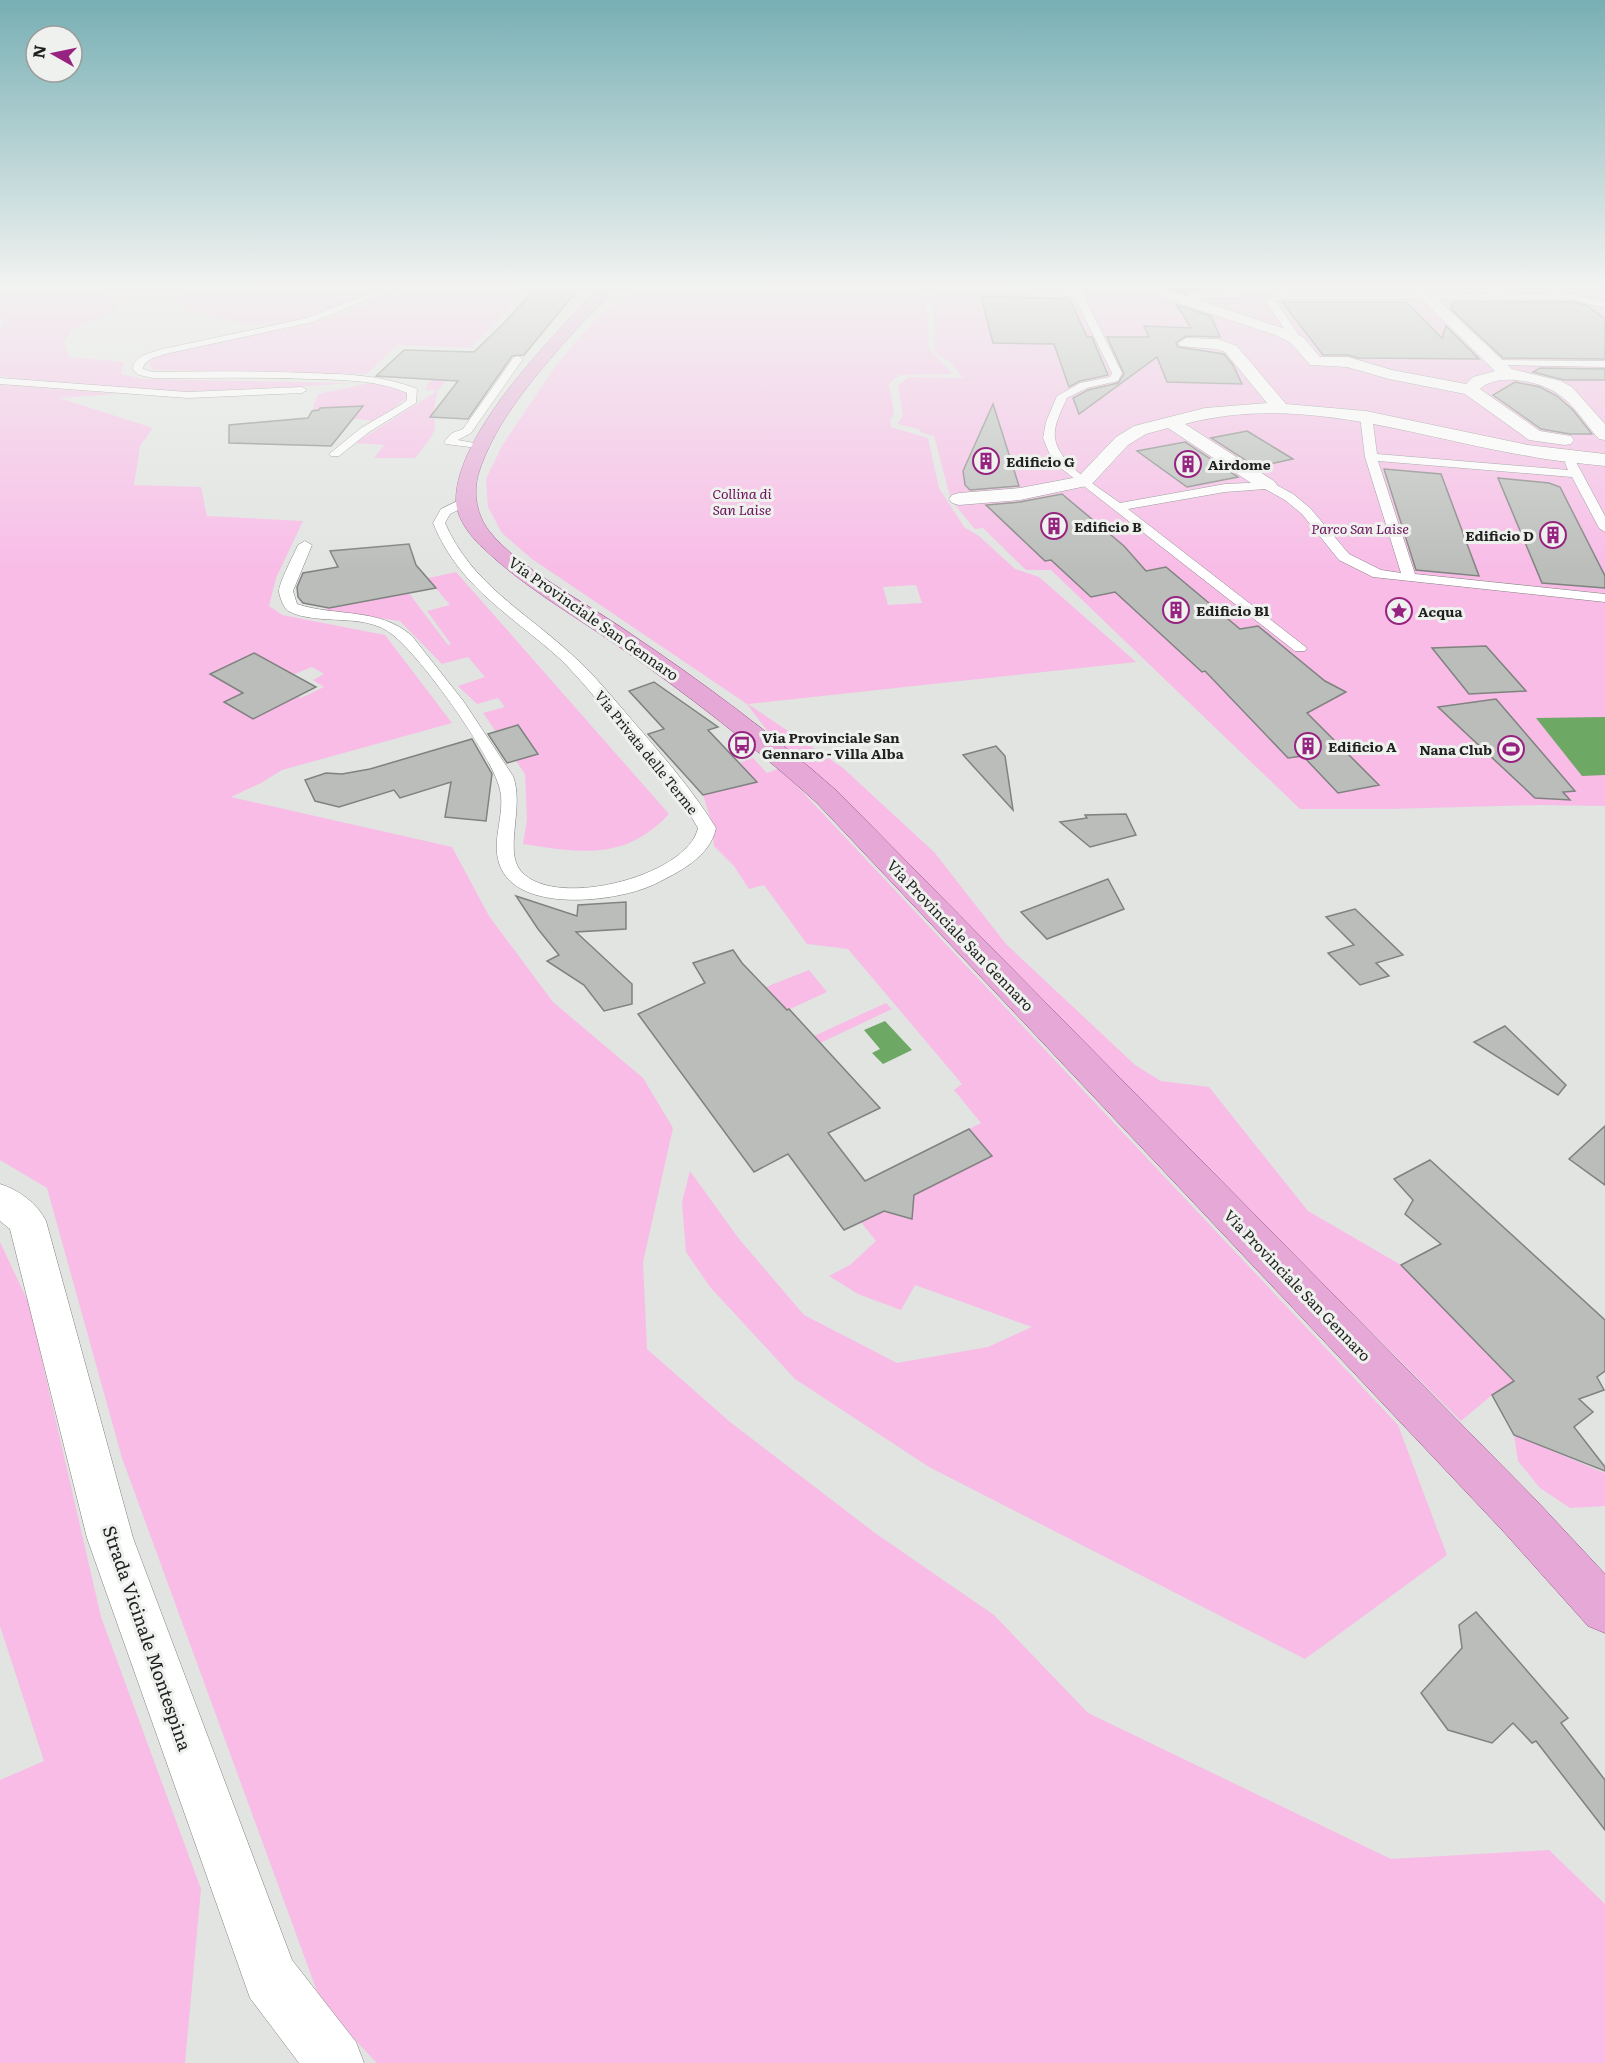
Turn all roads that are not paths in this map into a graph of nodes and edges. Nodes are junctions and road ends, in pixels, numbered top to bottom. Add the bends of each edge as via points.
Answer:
1 (336, 379) edge
2 (504, 379) edge
3 (526, 379) edge
4 (1113, 379) edge
5 (1256, 379) edge
6 (1420, 379) edge
7 (1438, 379) edge
8 (1482, 379) edge
9 (1535, 379) edge
10 (367, 380) junction
11 (0, 381) edge
12 (1442, 383) junction
13 (1470, 390) junction
14 (1281, 409) junction
15 (1366, 416) junction
16 (1169, 420) junction
17 (1605, 436) edge
18 (481, 447) junction
19 (1572, 450) junction
20 (335, 454) dead end
21 (1371, 457) junction
22 (1599, 460) edge
23 (1578, 474) junction
24 (1084, 481) junction
25 (1267, 485) junction
26 (959, 500) dead end
27 (466, 501) junction
28 (1118, 507) junction
29 (1605, 528) edge
30 (305, 545) dead end
31 (1409, 578) junction
32 (1605, 598) edge
33 (1300, 648) dead end
34 (0, 1199) edge
35 (1605, 1609) edge
36 (334, 2063) edge

1 - 10 lane
2 - 18 lane via 467,431 450,442
3 - 18 main road, Via Provinciale San Gennaro
4 - 24 lane via 1084,385 1062,396 1052,422 1049,438 1059,462
5 - 14 street
6 - 12 street
7 - 12 street
8 - 13 street
9 - 17 street via 1566,391
10 - 11 lane via 315,389 188,395
10 - 20 lane via 408,386 414,396 406,406 365,430
12 - 13 street
13 - 19 street via 1536,436
14 - 15 street
14 - 16 street via 1219,411
15 - 19 street via 1528,451
15 - 21 lane
16 - 24 street via 1122,441
16 - 25 street
17 - 19 street
18 - 27 main road, Via Provinciale San Gennaro via 468,471
19 - 22 street
19 - 23 lane
21 - 23 lane
21 - 31 lane
23 - 29 lane
24 - 26 street via 1020,494
24 - 28 lane
25 - 28 lane via 1226,488
25 - 31 lane via 1306,511 1344,557 1378,574
27 - 30 lane, Via Privata delle Terme via 446,512 439,523 458,561 566,657 676,783 707,828 701,845 693,853 626,889 583,894 541,889 515,875 507,865 509,788 499,764 422,655 399,632 383,624 291,607 285,591
27 - 35 main road, Via Provinciale San Gennaro via 484,539 702,693 827,797
28 - 33 lane
31 - 32 lane
34 - 36 street, Strada Vicinale Montespina via 27,1221 110,1538 270,1978

